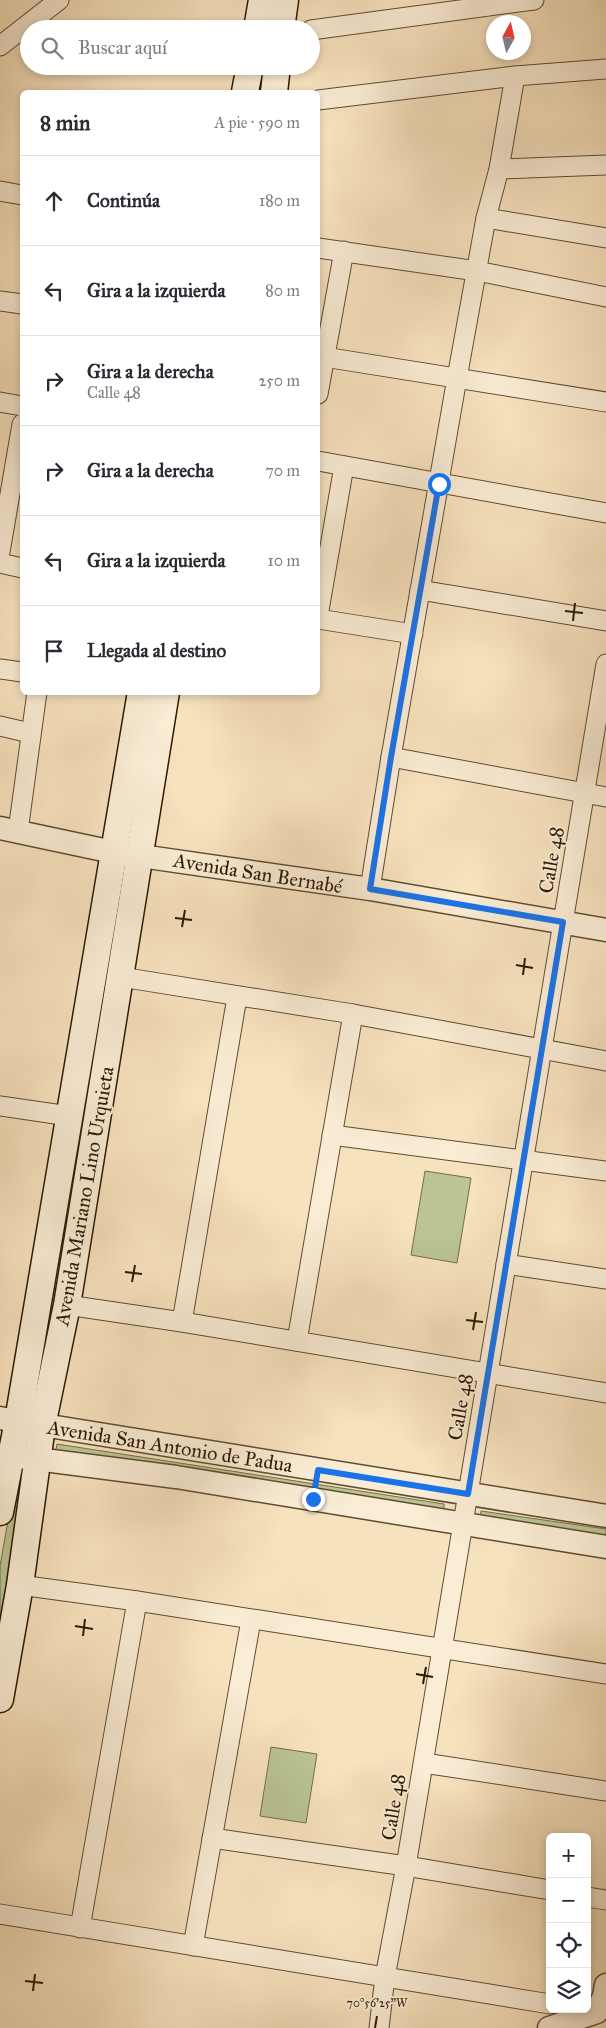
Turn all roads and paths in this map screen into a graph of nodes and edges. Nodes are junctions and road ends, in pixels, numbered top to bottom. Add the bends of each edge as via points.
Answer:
1 (59, 0) edge
2 (262, 0) edge
3 (285, 0) edge
4 (534, 0) edge
5 (33, 20) edge
6 (259, 20) edge
7 (282, 20) edge
8 (320, 29) edge
9 (20, 30) edge
10 (0, 46) edge
11 (606, 69) edge
12 (248, 75) edge
13 (276, 75) edge
14 (515, 76) junction
15 (245, 90) edge
16 (274, 90) edge
17 (320, 100) edge
18 (606, 165) edge
19 (499, 169) junction
20 (0, 191) edge
21 (20, 195) edge
22 (486, 218) junction
23 (606, 238) edge
24 (320, 248) edge
25 (344, 251) junction
26 (477, 272) junction
27 (606, 297) edge
28 (0, 301) edge
29 (20, 304) edge
30 (320, 357) edge
31 (457, 378) junction
32 (0, 402) edge
33 (606, 402) edge
34 (20, 406) edge
35 (20, 453) edge
36 (320, 461) edge
37 (344, 466) junction
38 (19, 467) edge
39 (439, 484) junction
40 (606, 513) edge
41 (326, 522) edge
42 (0, 552) edge
43 (0, 563) edge
44 (20, 568) edge
45 (420, 590) junction
46 (320, 594) edge
47 (320, 618) edge
48 (606, 621) edge
49 (413, 634) junction
50 (0, 669) edge
51 (20, 672) edge
52 (605, 672) edge
53 (36, 695) edge
54 (141, 695) edge
55 (165, 695) edge
56 (0, 726) edge
57 (30, 733) junction
58 (391, 757) junction
59 (585, 794) junction
60 (606, 797) edge
61 (9, 830) edge
62 (126, 853) junction
63 (370, 889) junction
64 (563, 922) junction
65 (606, 930) edge
66 (121, 977) junction
67 (237, 997) junction
68 (353, 1014) junction
69 (542, 1051) junction
70 (606, 1062) edge
71 (0, 1106) edge
72 (69, 1116) junction
73 (332, 1135) junction
74 (524, 1159) junction
75 (606, 1171) edge
76 (506, 1264) junction
77 (606, 1279) edge
78 (67, 1305) junction
79 (182, 1322) junction
80 (297, 1341) junction
81 (488, 1373) junction
82 (606, 1393) edge
83 (20, 1422) edge
84 (181, 1448) junction
85 (5, 1455) edge
86 (38, 1460) junction
87 (318, 1470) junction
88 (176, 1477) junction
89 (468, 1494) junction
90 (313, 1499) junction
91 (0, 1512) edge
92 (606, 1516) edge
93 (463, 1523) junction
94 (606, 1547) edge
95 (20, 1585) junction
96 (137, 1601) junction
97 (251, 1620) junction
98 (442, 1650) junction
99 (606, 1674) edge
100 (0, 1699) edge
101 (424, 1763) junction
102 (606, 1791) edge
103 (212, 1838) junction
104 (406, 1866) junction
105 (546, 1889) edge
106 (591, 1898) edge
107 (606, 1900) edge
108 (0, 1914) edge
109 (80, 1928) junction
110 (193, 1946) junction
111 (385, 1977) junction
112 (606, 1985) edge
113 (546, 2003) edge
114 (595, 2016) edge
115 (379, 2028) edge
116 (549, 2028) edge

1 - 5 street
2 - 6 main road
3 - 7 main road
4 - 8 street
9 - 10 street
11 - 14 street
12 - 15 main road
13 - 16 main road
14 - 17 street
14 - 19 street
18 - 19 street
19 - 22 street
20 - 21 street
22 - 23 street
22 - 26 street
24 - 25 street
25 - 26 street
25 - 30 street
26 - 27 street
26 - 31 street
28 - 29 street
30 - 31 street
31 - 33 street
31 - 39 street
32 - 34 street
35 - 38 street
36 - 37 street
37 - 39 street
37 - 41 street
38 - 42 street
39 - 40 street
39 - 45 street
41 - 46 street
43 - 44 street
45 - 48 street
45 - 49 street
47 - 49 street
49 - 58 street
50 - 51 street
52 - 59 street, Calle 48
53 - 57 street
54 - 62 main road, Avenida Mariano Lino Urquieta
55 - 62 main road, Avenida Mariano Lino Urquieta
56 - 57 street
57 - 61 street
58 - 59 street
58 - 63 street
59 - 60 street
59 - 64 street, Calle 48
61 - 62 street, Avenida San Bernabé
62 - 63 street, Avenida San Bernabé
62 - 66 main road, Avenida Mariano Lino Urquieta
62 - 72 main road, Avenida Mariano Lino Urquieta
63 - 64 street, Avenida San Bernabé
64 - 65 street, Avenida San Bernabé
64 - 69 street, Calle 48
66 - 67 street
66 - 78 main road, Avenida Mariano Lino Urquieta
67 - 68 street
67 - 79 street
68 - 69 street
68 - 73 street
69 - 70 street
69 - 74 street, Calle 48
71 - 72 street
72 - 83 main road, Avenida Mariano Lino Urquieta
73 - 74 street
73 - 80 street
74 - 75 street
74 - 76 street, Calle 48
76 - 77 street
76 - 81 street, Calle 48
78 - 79 street
78 - 83 main road, Avenida Mariano Lino Urquieta
79 - 80 street
80 - 81 street
81 - 82 street
81 - 89 street, Calle 48
83 - 84 street, Avenida San Antonio de Padua
83 - 85 main road, Avenida Mariano Lino Urquieta
83 - 86 main road, Avenida Mariano Lino Urquieta
84 - 87 street, Avenida San Antonio de Padua
84 - 88 street
85 - 86 street, Avenida San Antonio de Padua
85 - 91 main road, Avenida Mariano Lino Urquieta
86 - 88 street, Avenida San Antonio de Padua
86 - 95 main road, Avenida Mariano Lino Urquieta
87 - 89 street, Avenida San Antonio de Padua
87 - 90 street
88 - 90 street, Avenida San Antonio de Padua
89 - 92 street, Avenida San Antonio de Padua
89 - 93 street, Calle 48
90 - 93 street, Avenida San Antonio de Padua
93 - 94 street, Avenida San Antonio de Padua
93 - 98 street, Calle 48
95 - 96 street
95 - 100 main road, Avenida Mariano Lino Urquieta
96 - 97 street
96 - 109 street
97 - 98 street
97 - 103 street
98 - 99 street
98 - 101 street, Calle 48
101 - 102 street
101 - 104 street, Calle 48
103 - 104 street
103 - 110 street
104 - 105 street
104 - 111 street, Calle 48
106 - 107 street
108 - 109 street
109 - 110 street
110 - 111 street
111 - 113 street
111 - 115 street, Calle 48
112 - 114 street
114 - 116 street

